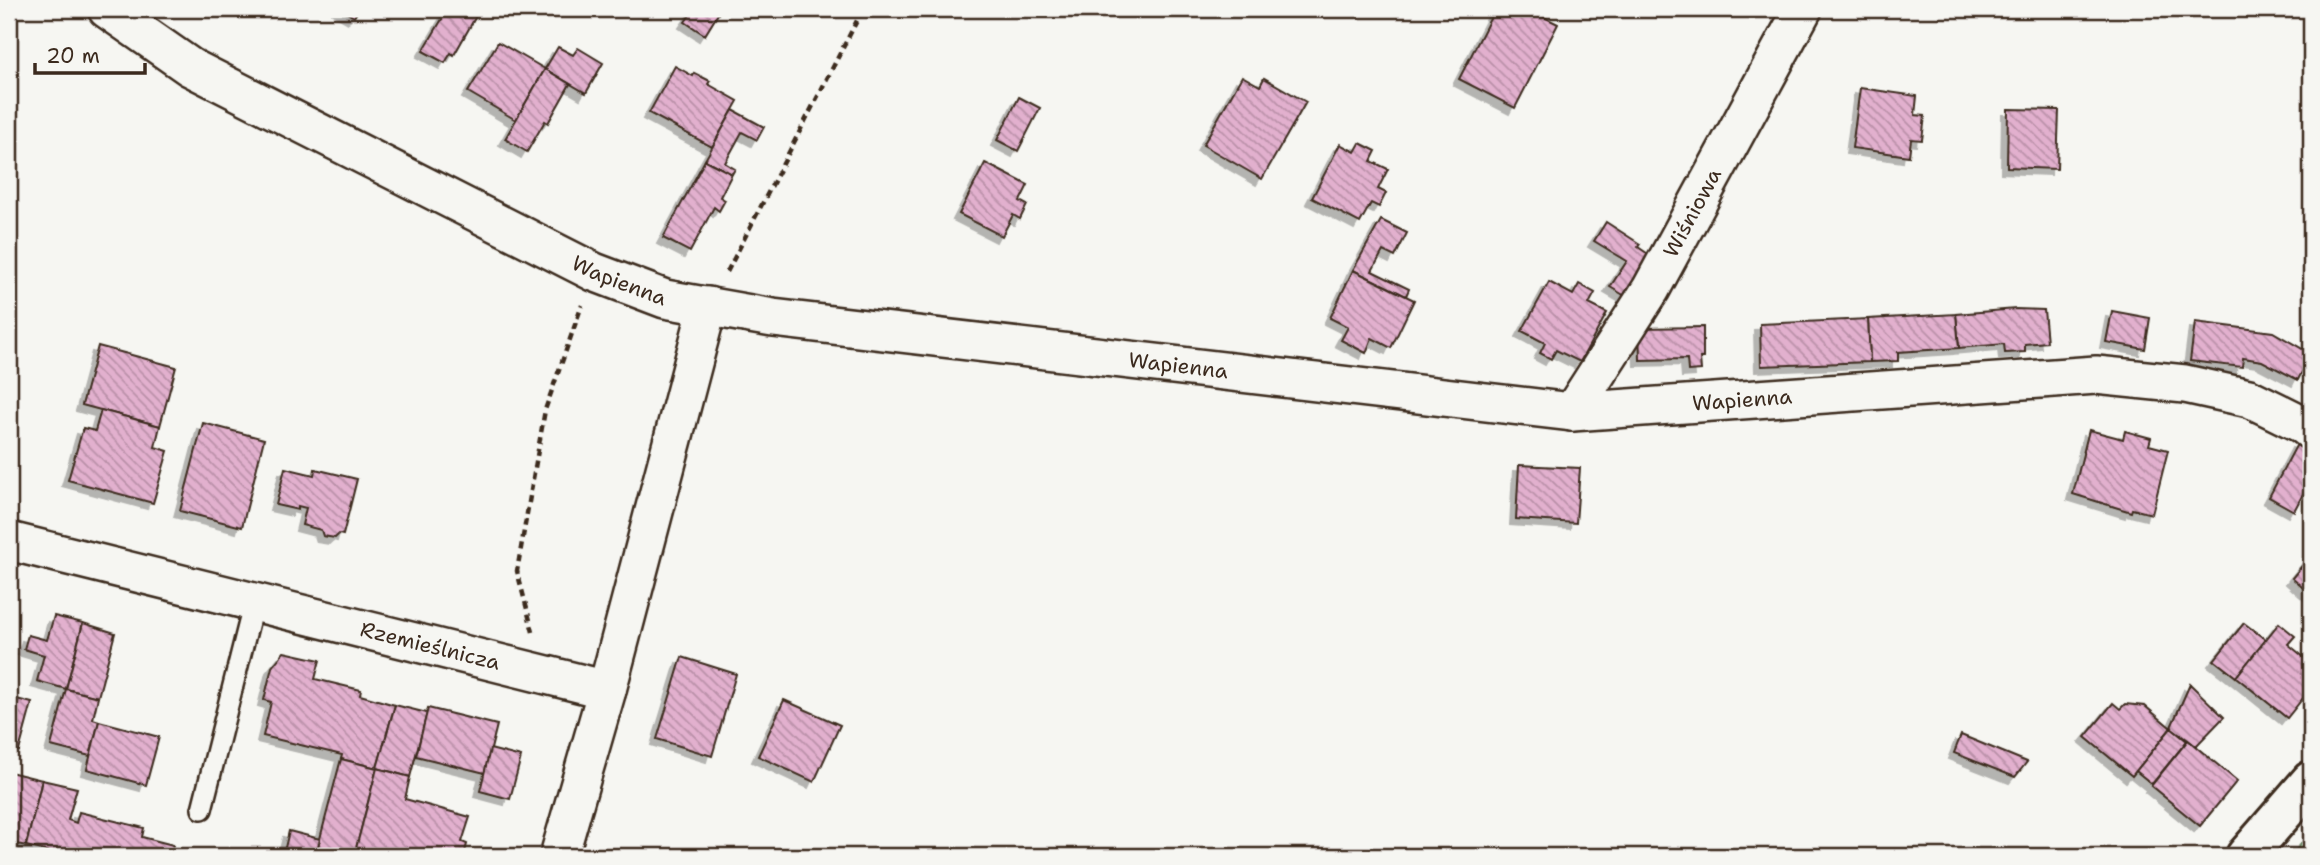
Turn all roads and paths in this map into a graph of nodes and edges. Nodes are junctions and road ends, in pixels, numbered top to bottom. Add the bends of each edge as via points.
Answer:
1 (107, 9) edge
2 (863, 9) edge
3 (1803, 9) edge
4 (594, 272) junction
5 (708, 306) junction
6 (1572, 412) junction
7 (2311, 431) edge
8 (9, 541) edge
9 (254, 602) junction
10 (544, 674) junction
11 (607, 690) junction
12 (2311, 781) edge
13 (202, 809) dead end
14 (559, 856) edge
15 (2246, 856) edge

1 - 4 street, Wapienna via 190,66
2 - 5 path
3 - 6 street, Wiśniowa via 1651,289
4 - 5 street, Wapienna via 666,299
4 - 10 path via 545,411 517,571
5 - 6 street, Wapienna via 774,318
5 - 11 street
6 - 7 street, Wapienna via 2096,375 2185,384 2249,398
8 - 9 street, Rzemieślnicza
9 - 10 street, Rzemieślnicza
9 - 13 lane
10 - 11 street, Rzemieślnicza
11 - 14 street
12 - 15 street

